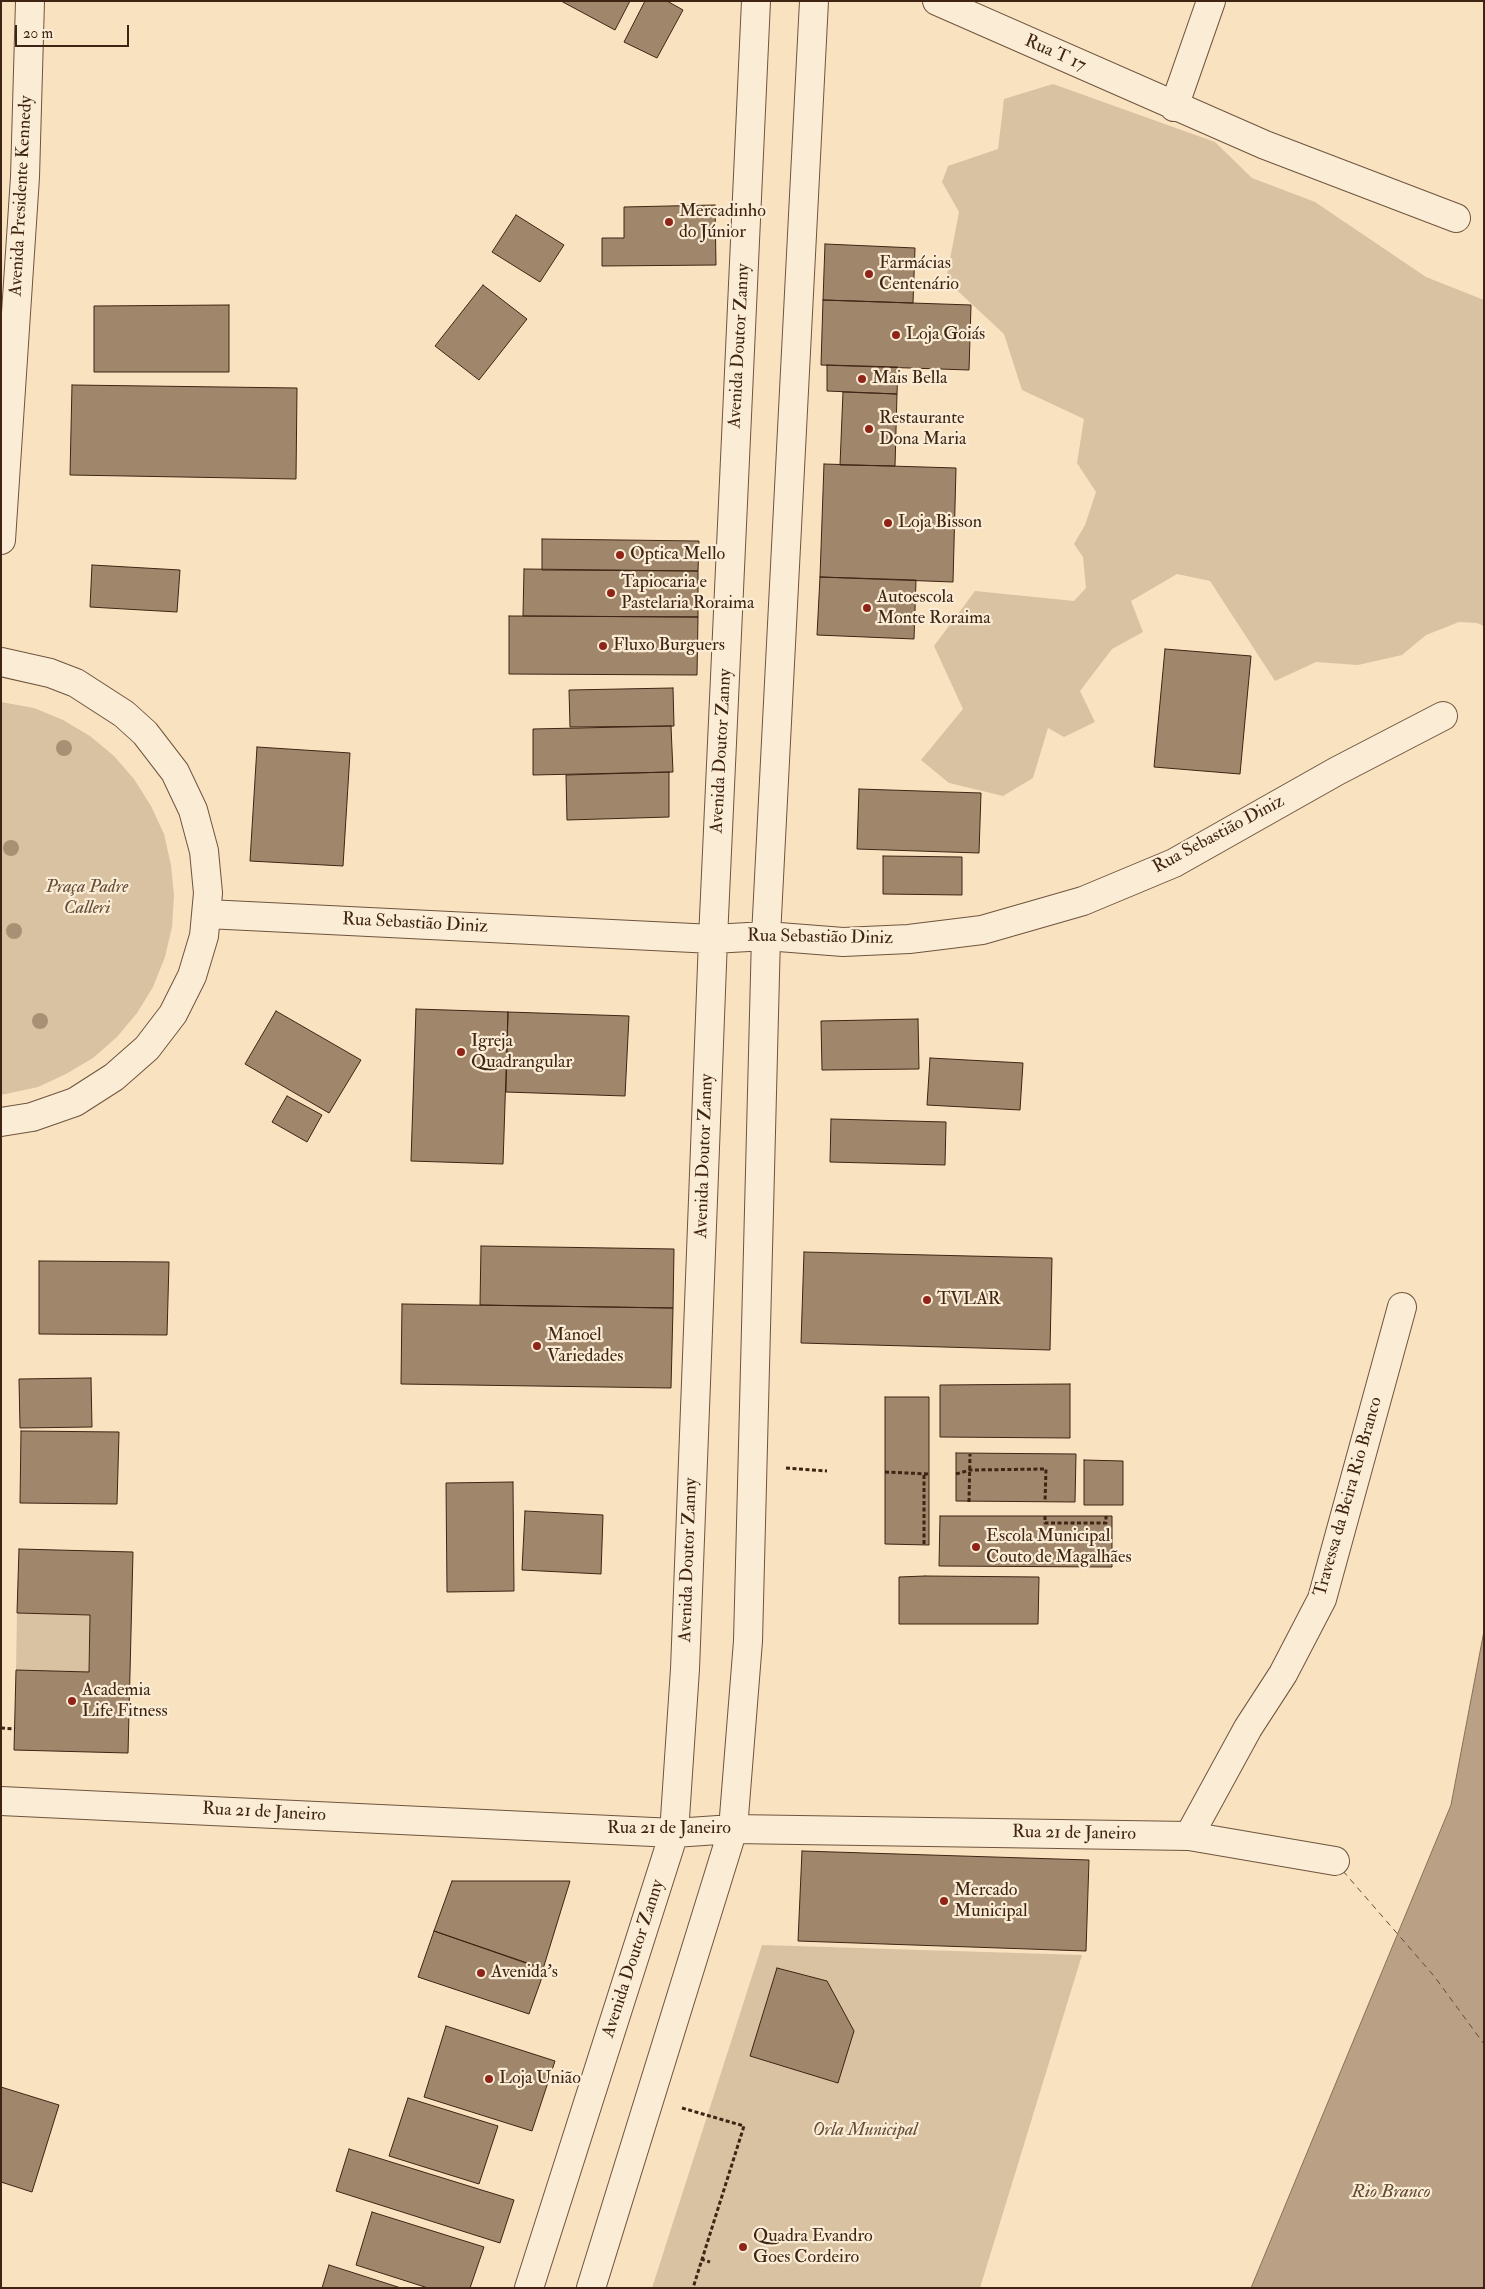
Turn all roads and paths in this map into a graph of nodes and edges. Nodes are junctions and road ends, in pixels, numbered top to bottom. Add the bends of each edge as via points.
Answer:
1 (30, 1) edge
2 (814, 1) edge
3 (937, 1) edge
4 (1211, 1) edge
5 (758, 3) edge
6 (1174, 107) junction
7 (1456, 218) dead end
8 (1, 540) edge
9 (1, 662) edge
10 (1443, 716) dead end
11 (207, 914) junction
12 (766, 936) junction
13 (713, 939) junction
14 (1, 1122) edge
15 (1402, 1307) dead end
16 (970, 1454) dead end
17 (752, 1466) junction
18 (970, 1470) junction
19 (827, 1471) dead end
20 (885, 1472) dead end
21 (924, 1473) junction
22 (929, 1474) dead end
23 (956, 1474) dead end
24 (969, 1502) dead end
25 (1045, 1502) dead end
26 (1046, 1516) dead end
27 (1106, 1516) dead end
28 (924, 1544) dead end
29 (1, 1728) edge
30 (15, 1730) dead end
31 (1, 1801) edge
32 (732, 1829) junction
33 (674, 1833) junction
34 (1189, 1836) junction
35 (1335, 1861) dead end
36 (649, 2098) junction
37 (701, 2259) junction
38 (710, 2262) dead end
39 (529, 2288) edge
40 (590, 2288) edge
41 (692, 2288) edge

1 - 8 street, Avenida Presidente Kennedy via 25,178
2 - 12 street
3 - 6 street, Rua T 17
4 - 6 street
5 - 13 street, Avenida Doutor Zanny
6 - 7 street, Rua T 17
9 - 11 street via 50,672 92,692 124,714 163,755 185,791 200,831 207,872
10 - 12 street, Rua Sebastião Diniz via 1337,771 1174,863 1083,901 982,930 909,939 843,942
11 - 13 street, Rua Sebastião Diniz
11 - 14 street via 199,956 183,995 161,1032 138,1058 96,1091 75,1102 32,1117
12 - 13 street, Rua Sebastião Diniz
12 - 17 street
13 - 33 street, Avenida Doutor Zanny via 685,1669
15 - 34 street, Travessa da Beira Rio Branco via 1322,1599 1284,1674 1248,1728
16 - 18 path
17 - 19 path
17 - 32 street via 748,1641
18 - 23 path
18 - 24 path
18 - 25 path via 1046,1469
20 - 21 path
21 - 22 path
21 - 28 path
26 - 27 path via 1045,1523 1106,1523
29 - 30 path
31 - 33 street, Rua 21 de Janeiro
32 - 33 street, Rua 21 de Janeiro
32 - 34 street, Rua 21 de Janeiro
32 - 36 street
33 - 39 street, Avenida Doutor Zanny
34 - 35 street, Rua 21 de Janeiro
36 - 37 path via 744,2126
36 - 40 street
37 - 38 path
37 - 41 path

